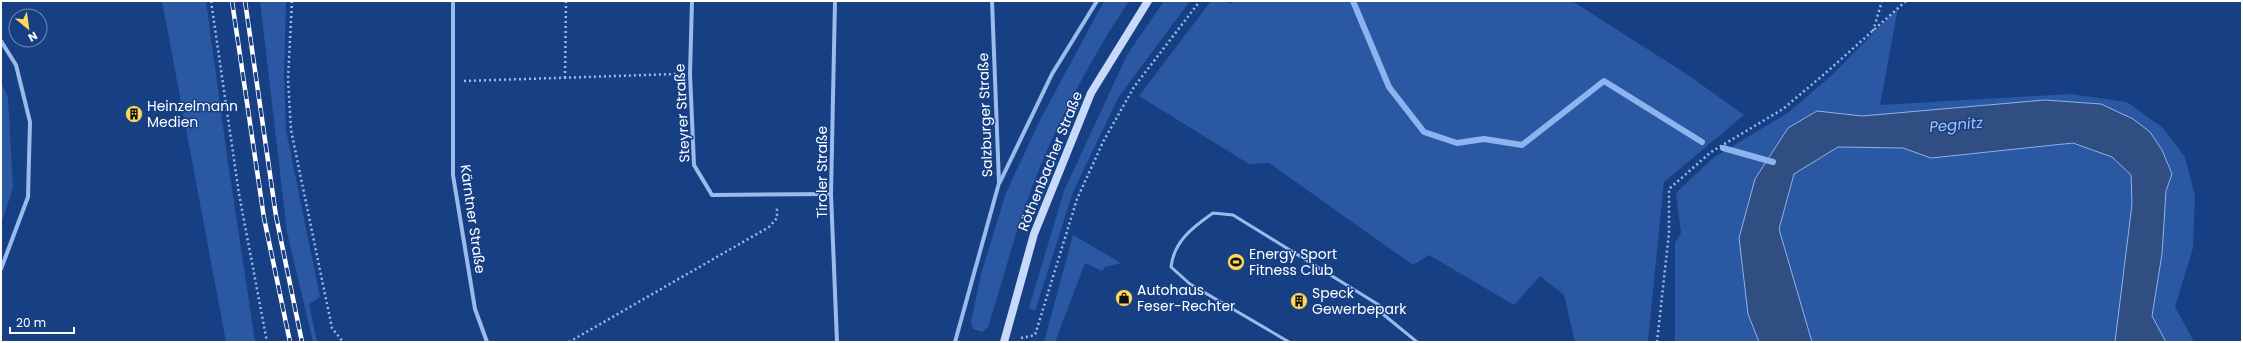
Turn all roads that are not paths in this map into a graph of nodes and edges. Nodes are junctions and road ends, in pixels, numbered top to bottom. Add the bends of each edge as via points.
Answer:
1 (453, 1) edge
2 (692, 1) edge
3 (835, 1) edge
4 (992, 1) edge
5 (1097, 1) edge
6 (1148, 1) edge
7 (1, 41) edge
8 (999, 183) junction
9 (831, 194) junction
10 (1, 269) edge
11 (487, 342) edge
12 (837, 342) edge
13 (955, 342) edge
14 (1004, 342) edge
15 (1289, 342) edge
16 (1417, 342) edge

1 - 11 street, Kärntner Straße via 453,175 475,309
2 - 9 street, Steyrer Straße via 690,74 694,165 712,195
3 - 9 street, Tiroler Straße
4 - 8 street, Salzburger Straße
5 - 8 street via 1052,74
6 - 14 main road, Röthenbacher Straße via 1091,93 1034,234
7 - 10 street via 16,65 30,122 28,197
8 - 13 street, Salzburger Straße
9 - 12 street, Tiroler Straße
15 - 16 lane via 1190,284 1170,266 1172,255 1188,231 1213,213 1233,215 1378,304 1384,314

